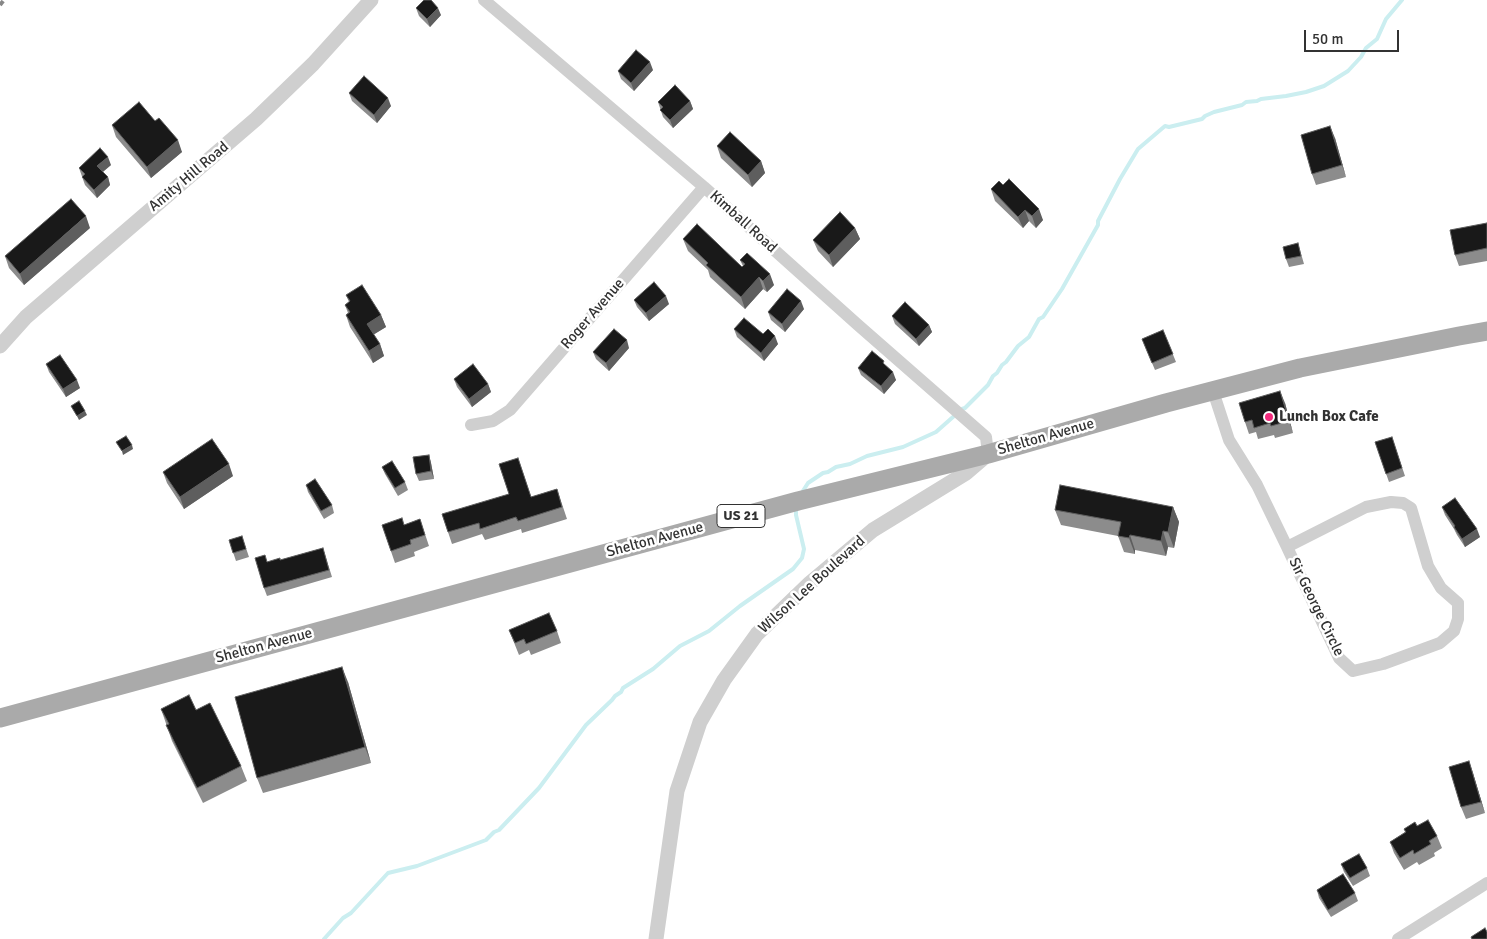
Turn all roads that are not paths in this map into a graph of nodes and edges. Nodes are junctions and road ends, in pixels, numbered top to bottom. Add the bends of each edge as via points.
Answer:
1 (371, 0) edge
2 (484, 0) edge
3 (704, 187) junction
4 (1487, 332) edge
5 (0, 346) edge
6 (1213, 391) junction
7 (471, 425) dead end
8 (988, 454) junction
9 (1287, 547) junction
10 (0, 718) edge
11 (1487, 883) edge
12 (656, 939) edge
13 (1398, 939) edge

1 - 5 street, Amity Hill Road via 256,120 26,317
2 - 3 street, Kimball Road
3 - 7 street, Roger Avenue via 510,410 493,421
3 - 8 street, Kimball Road via 986,437
4 - 6 main road, Shelton Avenue / US 21 via 1300,368
6 - 8 main road, Shelton Avenue / US 21
6 - 9 street, Sir George Circle via 1229,440 1257,485
8 - 10 main road, Shelton Avenue / US 21 via 798,500
8 - 12 street, Wilson Lee Boulevard via 966,473 873,530 810,583 757,634 724,680 700,722 677,792
9 - 9 street, Sir George Circle via 1366,507 1402,503 1411,508 1428,566 1441,588 1458,603 1454,631 1440,643 1384,664 1353,671 1339,658
11 - 13 street

